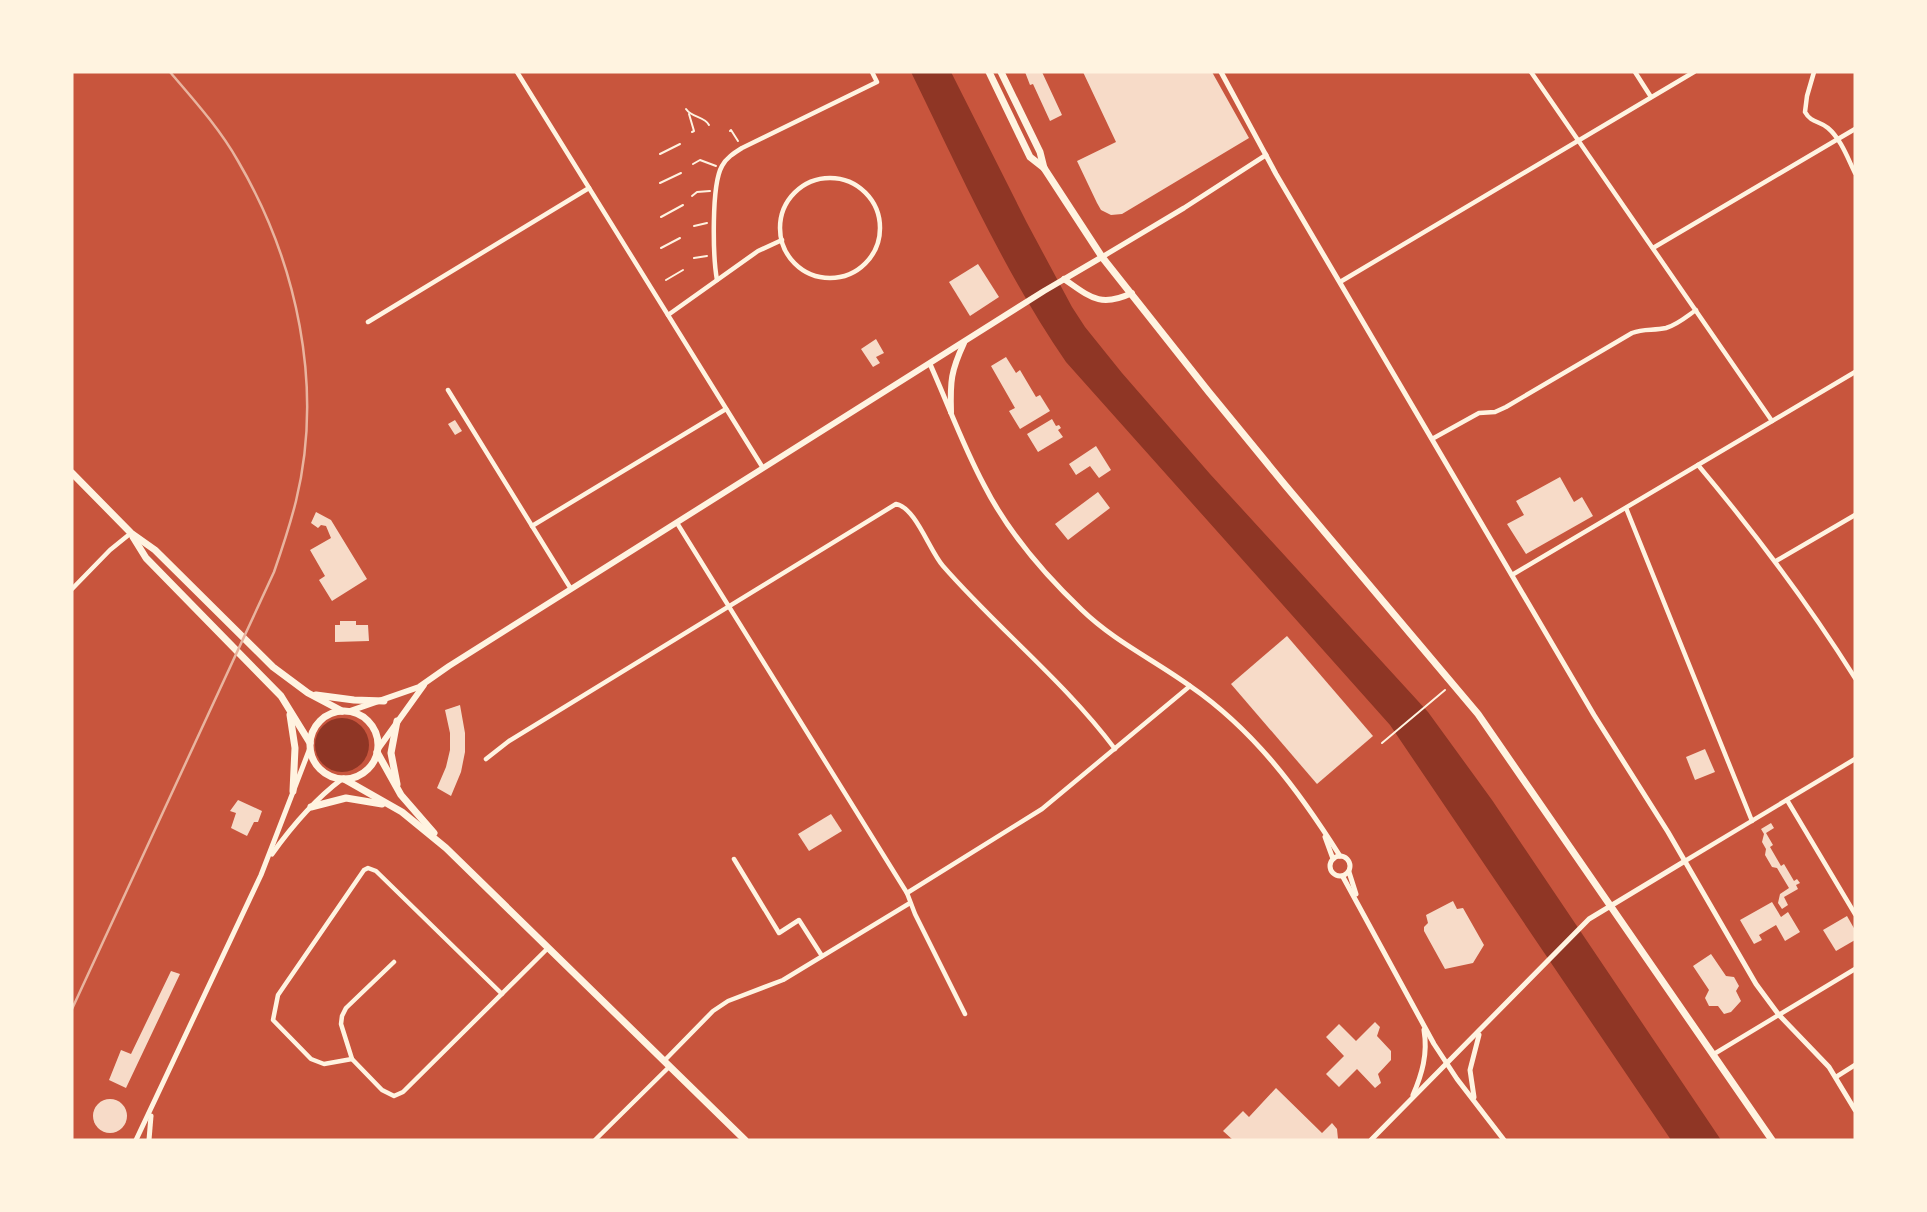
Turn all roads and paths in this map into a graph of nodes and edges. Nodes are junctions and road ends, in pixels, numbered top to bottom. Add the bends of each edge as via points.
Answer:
1 (517, 72) edge
2 (872, 72) edge
3 (989, 72) edge
4 (1002, 72) edge
5 (1220, 72) edge
6 (1531, 72) edge
7 (1635, 72) edge
8 (1693, 72) edge
9 (1814, 72) edge
10 (1651, 97) junction
11 (686, 109) dead end
12 (689, 113) junction
13 (709, 125) dead end
14 (1855, 129) edge
15 (730, 131) dead end
16 (692, 132) dead end
17 (1836, 139) junction
18 (1578, 140) junction
19 (680, 144) dead end
20 (742, 148) junction
21 (660, 154) dead end
22 (1266, 155) junction
23 (693, 163) dead end
24 (720, 168) junction
25 (1044, 168) junction
26 (681, 173) dead end
27 (1855, 173) edge
28 (660, 183) dead end
29 (589, 188) junction
30 (715, 191) junction
31 (692, 195) dead end
32 (683, 205) dead end
33 (661, 217) dead end
34 (715, 222) junction
35 (694, 226) dead end
36 (680, 238) dead end
37 (782, 240) junction
38 (661, 248) dead end
39 (1653, 248) junction
40 (716, 255) junction
41 (1102, 257) junction
42 (694, 258) dead end
43 (683, 270) dead end
44 (1064, 279) junction
45 (666, 280) dead end
46 (717, 280) junction
47 (1340, 282) junction
48 (1132, 293) junction
49 (1696, 310) junction
50 (668, 315) junction
51 (368, 322) dead end
52 (964, 342) junction
53 (930, 364) junction
54 (1855, 372) edge
55 (448, 390) dead end
56 (726, 409) junction
57 (951, 412) junction
58 (1772, 421) junction
59 (1432, 439) junction
60 (1698, 465) junction
61 (763, 468) junction
62 (72, 473) edge
63 (1626, 508) junction
64 (1855, 515) edge
65 (677, 523) junction
66 (532, 526) junction
67 (131, 533) junction
68 (1776, 561) junction
69 (1512, 575) junction
70 (72, 589) edge
71 (571, 589) junction
72 (728, 606) junction
73 (1855, 678) edge
74 (429, 679) junction
75 (1190, 686) junction
76 (1446, 689) dead end
77 (308, 693) junction
78 (384, 701) junction
79 (288, 708) junction
80 (346, 711) junction
81 (397, 720) junction
82 (1382, 743) dead end
83 (310, 745) junction
84 (1115, 749) junction
85 (378, 750) junction
86 (486, 759) dead end
87 (1855, 759) edge
88 (343, 779) junction
89 (293, 791) junction
90 (401, 794) junction
91 (1787, 800) junction
92 (310, 807) junction
93 (393, 807) junction
94 (1752, 821) junction
95 (446, 848) junction
96 (1337, 857) junction
97 (734, 859) dead end
98 (1685, 861) junction
99 (267, 863) junction
100 (1349, 872) junction
101 (1343, 877) junction
102 (907, 893) junction
103 (1358, 900) junction
104 (910, 903) junction
105 (1611, 907) junction
106 (1855, 912) edge
107 (549, 948) junction
108 (822, 956) junction
109 (394, 962) dead end
110 (1855, 969) edge
111 (502, 994) junction
112 (965, 1014) dead end
113 (1779, 1015) junction
114 (1424, 1027) junction
115 (1480, 1032) junction
116 (1714, 1054) junction
117 (352, 1059) junction
118 (668, 1063) junction
119 (1447, 1065) junction
120 (1855, 1065) edge
121 (1836, 1077) junction
122 (1411, 1098) junction
123 (1474, 1100) junction
124 (152, 1110) junction
125 (1855, 1110) edge
126 (136, 1140) edge
127 (149, 1140) edge
128 (595, 1140) edge
129 (746, 1140) edge
130 (1371, 1140) edge
131 (1504, 1140) edge
132 (1772, 1140) edge

1 - 29 street
2 - 20 street via 877,82
3 - 25 main road via 1030,157
4 - 25 main road
5 - 22 street
6 - 18 street
7 - 10 street
8 - 10 street
9 - 17 street via 1805,112
10 - 18 street
11 - 12 path
12 - 13 path
12 - 16 path
14 - 17 street
15 - 20 path
17 - 27 street
17 - 39 street
18 - 39 street
18 - 47 street
19 - 21 path
20 - 24 street
22 - 41 street
22 - 47 street
23 - 24 path via 699,160
24 - 30 street
25 - 41 main road
26 - 28 path
29 - 50 street
29 - 51 street
30 - 31 path
30 - 34 street
32 - 33 path
34 - 35 path
34 - 40 street
36 - 38 path
37 - 37 street via 801,269 822,278 839,277 861,267 872,255 878,240 878,215 871,200 855,186 821,179 805,185 788,202 781,217
37 - 46 street
39 - 49 street
40 - 42 path
40 - 46 street
41 - 44 main road
41 - 48 main road
43 - 45 path
44 - 48 main road via 1096,299 1119,300
44 - 52 main road
46 - 50 street
47 - 59 street
48 - 105 main road via 1285,485 1478,714
49 - 58 street
49 - 59 street via 1668,327 1632,332 1506,407 1479,413
50 - 56 street
52 - 53 main road
52 - 57 main road via 952,369
53 - 57 street
53 - 61 main road
54 - 58 street
55 - 66 street
56 - 61 street
56 - 66 street
57 - 75 street via 992,500 1040,566 1104,629
58 - 60 street
59 - 69 street
60 - 63 street
60 - 68 street
61 - 65 main road
62 - 67 main road
63 - 69 street
63 - 94 street
64 - 68 street
65 - 71 main road
65 - 72 street
66 - 71 street
67 - 70 street
67 - 77 main road via 155,550 273,667
67 - 79 main road via 146,558 272,686
68 - 73 street
69 - 98 street
71 - 74 main road
72 - 84 street via 896,504 908,510 939,561 963,589 1089,715
72 - 86 street
72 - 102 street
74 - 78 main road
74 - 81 main road
75 - 84 street
75 - 96 street via 1261,748 1297,792
76 - 82 path
77 - 78 main road
77 - 80 main road
78 - 80 main road
79 - 83 main road
79 - 89 main road via 295,748
80 - 83 main road via 323,718
80 - 85 main road via 371,724
81 - 85 main road
81 - 90 main road via 391,752
83 - 88 main road via 312,757 324,772
83 - 89 street
84 - 102 street via 1023,822
85 - 88 main road via 365,772
85 - 90 main road
87 - 91 street
88 - 92 street
88 - 93 main road
89 - 99 street
90 - 95 main road
91 - 94 street
91 - 106 street
92 - 93 main road via 346,798
92 - 99 street
93 - 95 main road
94 - 98 street
95 - 107 main road
96 - 100 street via 1349,862
96 - 101 street via 1330,865 1332,872
97 - 108 street via 779,933 799,920
98 - 105 street
98 - 113 street
99 - 124 street
100 - 101 street
100 - 103 street
101 - 103 street
102 - 104 street
103 - 114 street
104 - 108 street
104 - 112 street
105 - 115 street via 1580,927
105 - 116 main road
107 - 111 street
107 - 118 main road
108 - 118 street via 783,980 713,1011
109 - 117 street via 342,1016
110 - 113 street
111 - 117 street via 398,1095 382,1090
111 - 117 street via 376,871 364,870 278,995 273,1020 312,1059 324,1064
113 - 116 street
113 - 121 street
114 - 119 street
114 - 122 street via 1423,1073
115 - 119 street
115 - 123 street via 1470,1070
116 - 132 main road
118 - 128 street
118 - 129 main road
119 - 122 street
119 - 123 street
120 - 121 street
121 - 125 street
122 - 130 street
123 - 131 street
124 - 126 street
124 - 127 street

